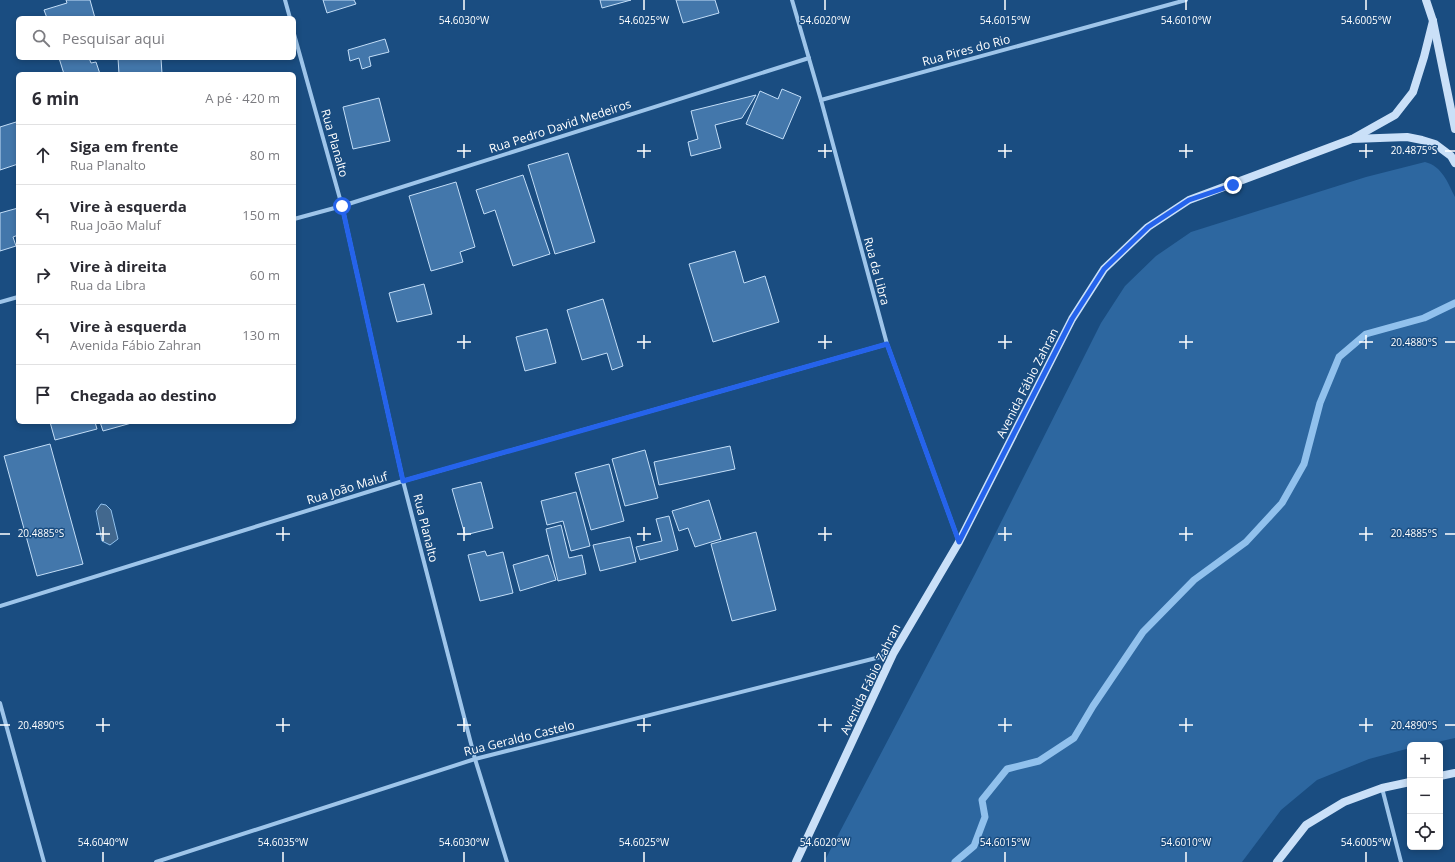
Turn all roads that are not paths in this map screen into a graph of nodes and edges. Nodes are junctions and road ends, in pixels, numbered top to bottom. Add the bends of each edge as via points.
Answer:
1 (284, 0) edge
2 (792, 0) edge
3 (1186, 0) edge
4 (1426, 0) edge
5 (289, 16) edge
6 (1433, 21) junction
7 (296, 41) edge
8 (809, 58) junction
9 (821, 100) junction
10 (1455, 129) edge
11 (1352, 139) junction
12 (1455, 163) edge
13 (342, 206) junction
14 (296, 219) edge
15 (16, 298) edge
16 (0, 302) edge
17 (887, 344) junction
18 (403, 481) junction
19 (959, 542) junction
20 (0, 606) edge
21 (893, 654) junction
22 (0, 703) edge
23 (475, 758) junction
24 (1455, 773) edge
25 (1443, 775) edge
26 (1407, 783) edge
27 (1382, 788) junction
28 (44, 862) edge
29 (156, 862) edge
30 (507, 862) edge
31 (796, 862) edge
32 (1276, 862) edge
33 (1401, 862) edge

1 - 5 street
2 - 8 street, Rua da Libra
3 - 9 street, Rua Pires do Rio
4 - 6 main road
6 - 10 main road
6 - 11 main road via 1413,92 1395,115
7 - 13 street, Rua Planalto
8 - 9 street, Rua da Libra
8 - 13 street, Rua Pedro David Medeiros
9 - 17 street, Rua da Libra
11 - 12 main road, Avenida Fábio Zahran via 1407,137 1422,140 1435,144 1451,156
11 - 19 main road, Avenida Fábio Zahran via 1189,200 1148,227 1104,269 1072,319
13 - 14 street, Rua Pedro David Medeiros
13 - 18 street, Rua Planalto
15 - 16 street
17 - 18 street, Rua João Maluf
17 - 19 street, Rua da Libra
18 - 20 street, Rua João Maluf
18 - 23 street, Rua Planalto
19 - 21 main road, Avenida Fábio Zahran
21 - 23 street, Rua Geraldo Castelo
21 - 31 main road, Avenida Fábio Zahran
22 - 28 street
23 - 29 street, Rua Geraldo Castelo
23 - 30 street, Rua Planalto
24 - 25 main road
26 - 27 main road
27 - 32 main road via 1344,802 1306,825
27 - 33 street

